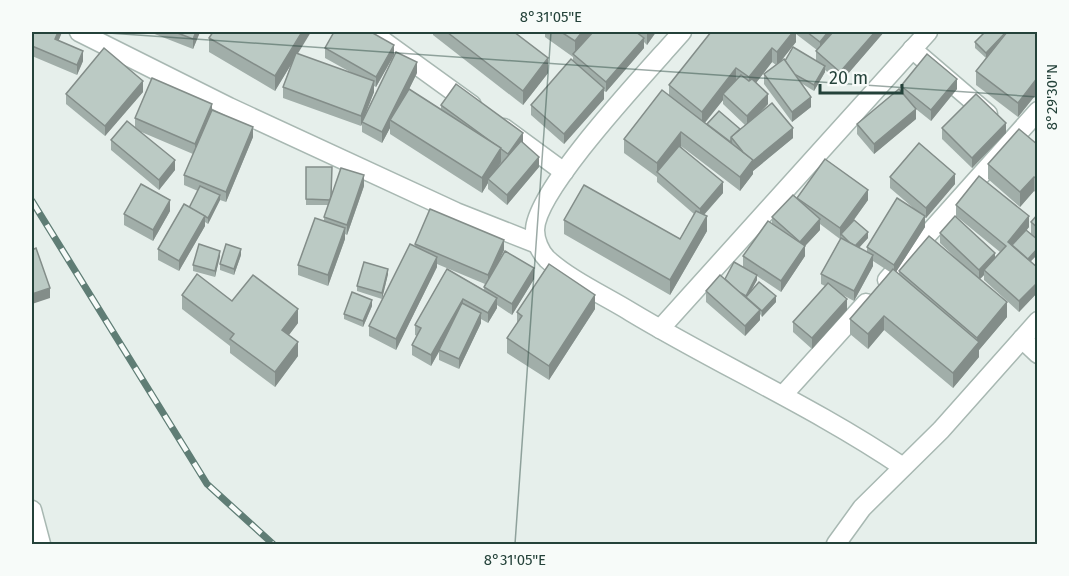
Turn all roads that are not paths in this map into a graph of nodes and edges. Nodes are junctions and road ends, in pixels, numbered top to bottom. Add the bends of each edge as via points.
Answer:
1 (79, 32) edge
2 (371, 32) edge
3 (682, 32) edge
4 (928, 32) edge
5 (912, 49) junction
6 (1038, 111) edge
7 (1015, 137) junction
8 (1030, 149) edge
9 (564, 172) junction
10 (537, 244) junction
11 (1038, 321) edge
12 (660, 329) junction
13 (1022, 339) junction
14 (1038, 354) edge
15 (783, 395) junction
16 (903, 467) junction
17 (32, 510) edge
18 (41, 544) edge
19 (836, 544) edge

1 - 10 street via 456,212
2 - 9 street
3 - 9 street
4 - 5 street
5 - 7 street
5 - 12 street
6 - 7 street
7 - 8 street
7 - 15 street
9 - 10 street via 540,212 535,232
10 - 12 street via 546,258 567,273
11 - 13 street
12 - 15 street
13 - 14 street
13 - 16 street
15 - 16 street via 859,437
16 - 19 street via 862,508
17 - 18 street

